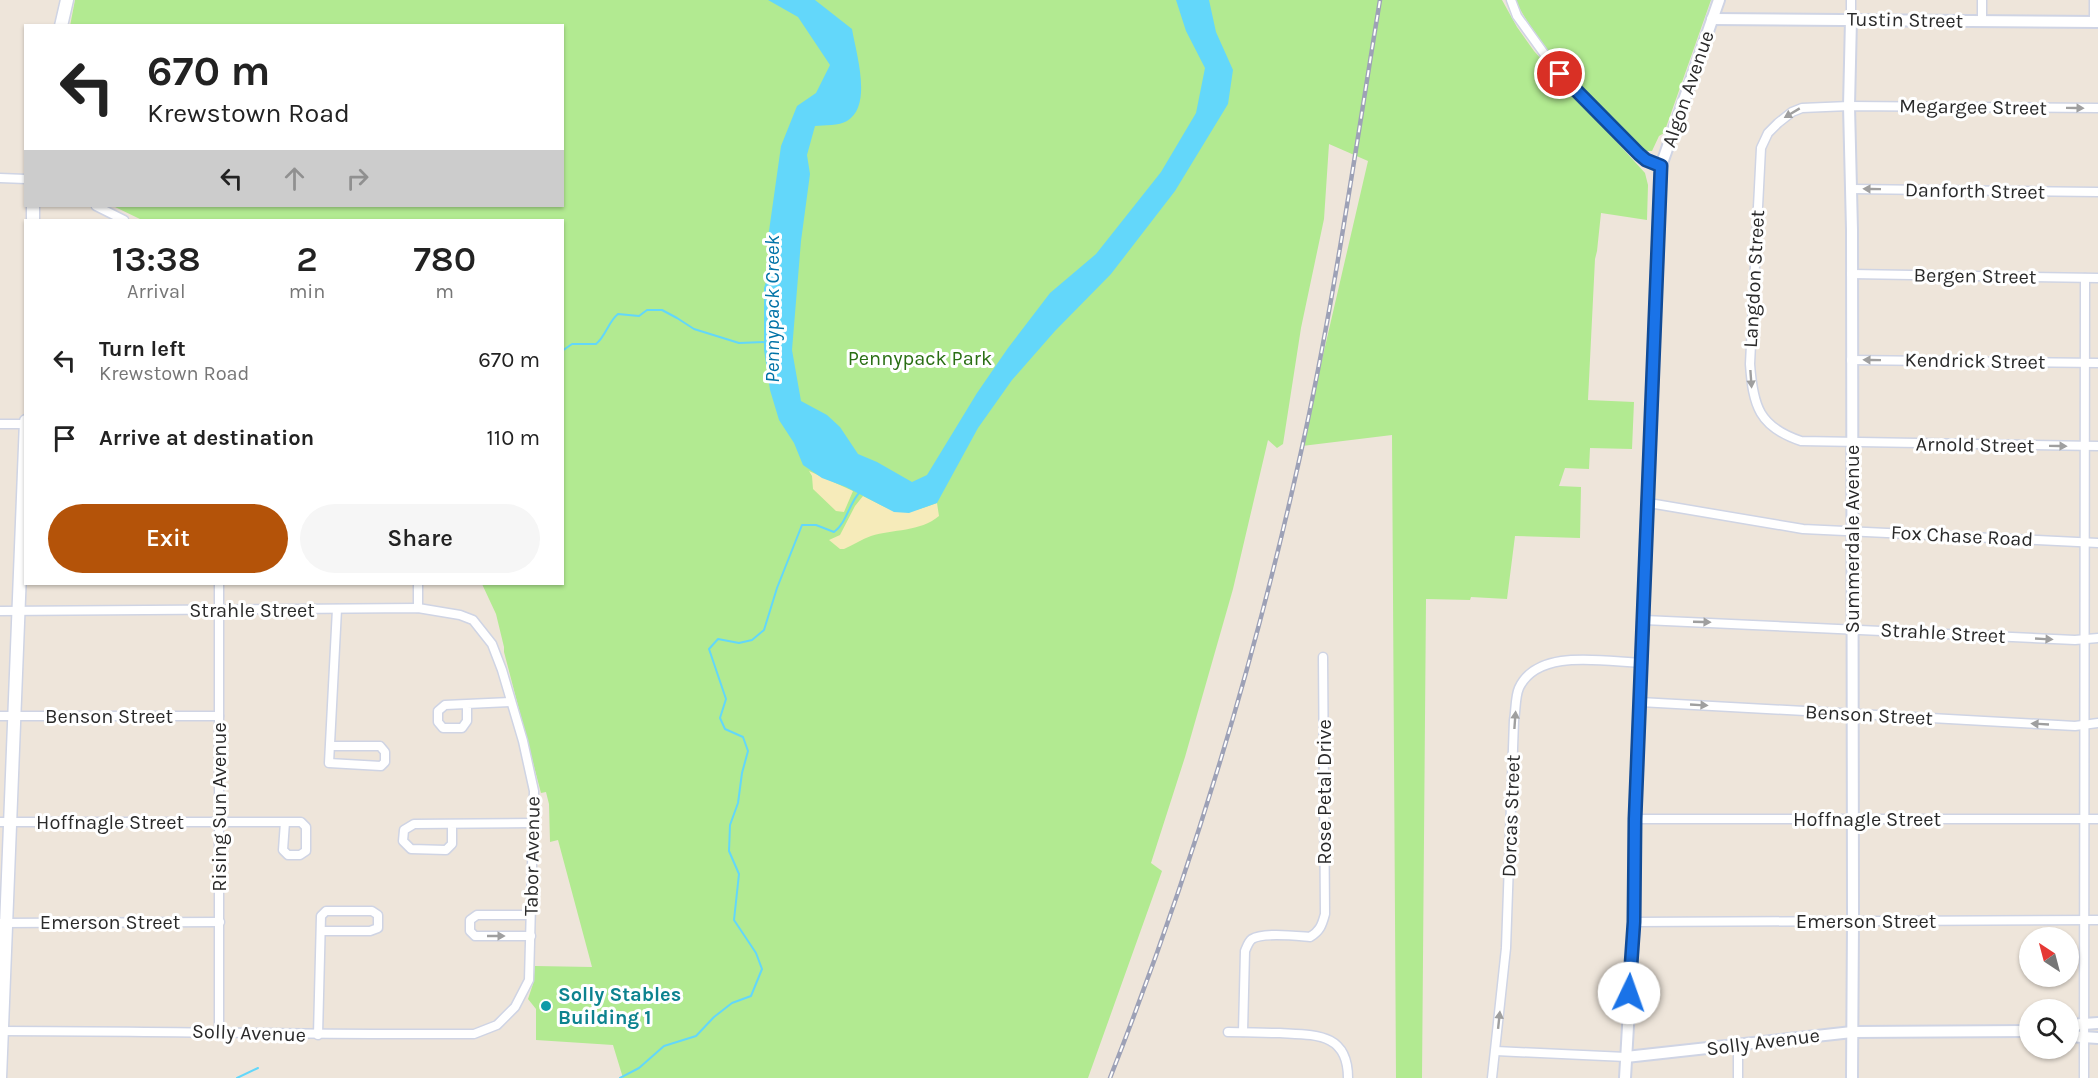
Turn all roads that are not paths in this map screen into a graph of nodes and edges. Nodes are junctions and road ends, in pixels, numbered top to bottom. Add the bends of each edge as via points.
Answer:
1 (66, 0) edge
2 (1510, 0) edge
3 (1719, 0) edge
4 (1851, 0) edge
5 (1982, 0) edge
6 (2094, 0) edge
7 (1712, 19) junction
8 (1851, 20) junction
9 (1982, 21) junction
10 (2096, 22) edge
11 (61, 24) edge
12 (1849, 106) junction
13 (2098, 108) edge
14 (1661, 166) junction
15 (0, 178) edge
16 (24, 179) edge
17 (1851, 189) junction
18 (2098, 192) edge
19 (98, 207) edge
20 (122, 219) edge
21 (1851, 274) junction
22 (2085, 278) junction
23 (2098, 278) edge
24 (1851, 360) junction
25 (2085, 362) junction
26 (2098, 363) edge
27 (0, 423) edge
28 (24, 423) edge
29 (1852, 442) junction
30 (2084, 446) junction
31 (2098, 446) edge
32 (1649, 503) junction
33 (24, 505) edge
34 (1851, 531) junction
35 (2084, 542) junction
36 (2098, 543) edge
37 (219, 585) edge
38 (418, 585) edge
39 (418, 608) junction
40 (337, 609) junction
41 (18, 610) junction
42 (219, 610) junction
43 (0, 611) edge
44 (1644, 620) junction
45 (1852, 629) junction
46 (2098, 638) edge
47 (2084, 640) junction
48 (492, 644) joint
49 (1323, 657) dead end
50 (1643, 663) junction
51 (510, 702) junction
52 (1640, 702) junction
53 (467, 704) dead end
54 (1852, 714) junction
55 (0, 716) edge
56 (13, 716) junction
57 (219, 716) junction
58 (2098, 723) edge
59 (2084, 725) junction
60 (330, 746) junction
61 (1635, 819) junction
62 (1852, 819) junction
63 (2084, 819) junction
64 (2098, 819) edge
65 (219, 821) junction
66 (6, 822) edge
67 (285, 822) dead end
68 (534, 823) junction
69 (452, 824) junction
70 (530, 915) junction
71 (2084, 920) junction
72 (2098, 920) edge
73 (220, 922) junction
74 (1634, 922) junction
75 (1853, 922) junction
76 (3, 923) edge
77 (321, 931) junction
78 (531, 936) junction
79 (2084, 1023) junction
80 (2098, 1023) edge
81 (2079, 1024) edge
82 (496, 1026) joint
83 (1, 1031) edge
84 (219, 1031) junction
85 (2019, 1031) edge
86 (1228, 1032) dead end
87 (1243, 1032) junction
88 (1852, 1032) junction
89 (318, 1035) junction
90 (2079, 1037) edge
91 (2085, 1038) junction
92 (2098, 1038) edge
93 (1738, 1044) junction
94 (1496, 1051) junction
95 (1626, 1057) junction
96 (0, 1078) edge
97 (1348, 1078) edge
98 (1492, 1078) edge
99 (1626, 1078) edge
100 (1738, 1078) edge
101 (1852, 1078) edge
102 (2084, 1078) edge

1 - 11 main road
2 - 14 street via 1548,59 1580,95 1646,160
3 - 7 street, Algon Avenue
4 - 8 street, Summerdale Avenue
5 - 9 street
6 - 10 street
7 - 8 street, Tustin Street
7 - 14 street, Algon Avenue
8 - 9 street, Tustin Street
8 - 12 street, Summerdale Avenue
9 - 10 street, Tustin Street
12 -> 13 street, Megargee Street
12 - 17 street, Summerdale Avenue
12 -> 29 street, Langdon Street via 1792,112 1768,133 1761,148 1750,364 1756,404 1767,422 1782,435 1801,441
14 - 32 street, Algon Avenue
15 - 16 street
18 -> 17 street, Danforth Street
17 - 21 street, Summerdale Avenue
19 - 20 street
21 - 22 street, Bergen Street
21 - 24 street, Summerdale Avenue
22 - 23 street, Bergen Street
22 - 25 street
25 -> 24 street, Kendrick Street
24 - 29 street, Summerdale Avenue
25 - 26 street, Kendrick Street
25 - 30 street
27 - 28 street
29 -> 30 street, Arnold Street
29 - 34 street, Summerdale Avenue
30 - 31 street, Arnold Street
30 - 35 street
32 - 34 street, Fox Chase Road via 1803,529
32 - 44 street, Algon Avenue
33 - 41 main road
34 - 35 street, Fox Chase Road
34 - 45 street, Summerdale Avenue
35 - 36 street, Fox Chase Road
35 - 47 street
37 - 42 street, Rising Sun Avenue
38 - 39 street
39 - 40 street, Strahle Street
39 - 48 street, Strahle Street via 472,620
40 - 42 street, Strahle Street
40 - 60 street
41 - 42 street, Strahle Street
41 - 43 street, Strahle Street
41 - 56 main road
42 - 57 street, Rising Sun Avenue
44 -> 45 street, Strahle Street
44 - 50 street, Algon Avenue
45 -> 47 street, Strahle Street
45 - 54 street, Summerdale Avenue
46 - 47 street, Strahle Street
47 - 59 street
48 - 51 street, Tabor Avenue
49 - 87 street, Rose Petal Drive via 1325,914 1322,927 1310,937 1262,936 1247,944
50 - 52 street, Algon Avenue
94 -> 50 street, Dorcas Street via 1506,948 1518,689 1538,666 1549,662
51 - 53 street
51 - 68 street, Tabor Avenue via 534,791
52 -> 54 street, Benson Street
52 - 61 street, Algon Avenue
59 -> 54 street, Benson Street
54 - 62 street, Summerdale Avenue
55 - 56 street, Benson Street
56 - 57 street, Benson Street
56 - 66 main road
57 - 65 street, Rising Sun Avenue
58 - 59 street, Benson Street
59 - 63 street
60 - 60 street via 380,746 385,762 329,764
61 - 62 street, Hoffnagle Street
61 - 74 street, Algon Avenue
62 - 63 street, Hoffnagle Street
62 - 75 street, Summerdale Avenue
63 - 64 street, Hoffnagle Street
63 - 71 street
65 - 66 street, Hoffnagle Street
65 - 67 street, Hoffnagle Street
65 - 73 street, Rising Sun Avenue
66 - 76 main road
68 - 69 street
68 - 70 street, Tabor Avenue
69 - 69 street via 414,824 404,830 403,841 411,849 446,850 452,844
70 - 78 street, Tabor Avenue
70 -> 78 street via 477,915 470,920 470,931 475,936
71 - 72 street, Emerson Street
71 - 75 street, Emerson Street
71 - 79 street
73 - 76 street, Emerson Street
73 - 84 street, Rising Sun Avenue
74 - 75 street, Emerson Street
74 - 95 street, Algon Avenue
75 - 88 street, Summerdale Avenue
76 - 83 main road
77 - 77 street via 321,916 326,910 372,911 378,915 378,928 370,931
77 - 89 street
78 - 82 street, Tabor Avenue via 529,980 515,1007
79 - 80 street
79 - 81 street
79 - 91 street
82 - 89 street, Solly Avenue via 474,1034
83 - 84 street, Solly Avenue
83 - 96 main road
84 - 89 street, Solly Avenue
85 - 88 street, Solly Avenue
86 - 87 street
87 - 97 street via 1326,1037 1344,1054
88 - 93 street, Solly Avenue
88 - 101 street, Summerdale Avenue
90 - 91 street
91 - 92 street
91 - 102 street
93 - 95 street, Solly Avenue
93 - 100 street
94 - 95 street, Solly Avenue
94 - 98 street, Dorcas Street
95 - 99 street, Algon Avenue

